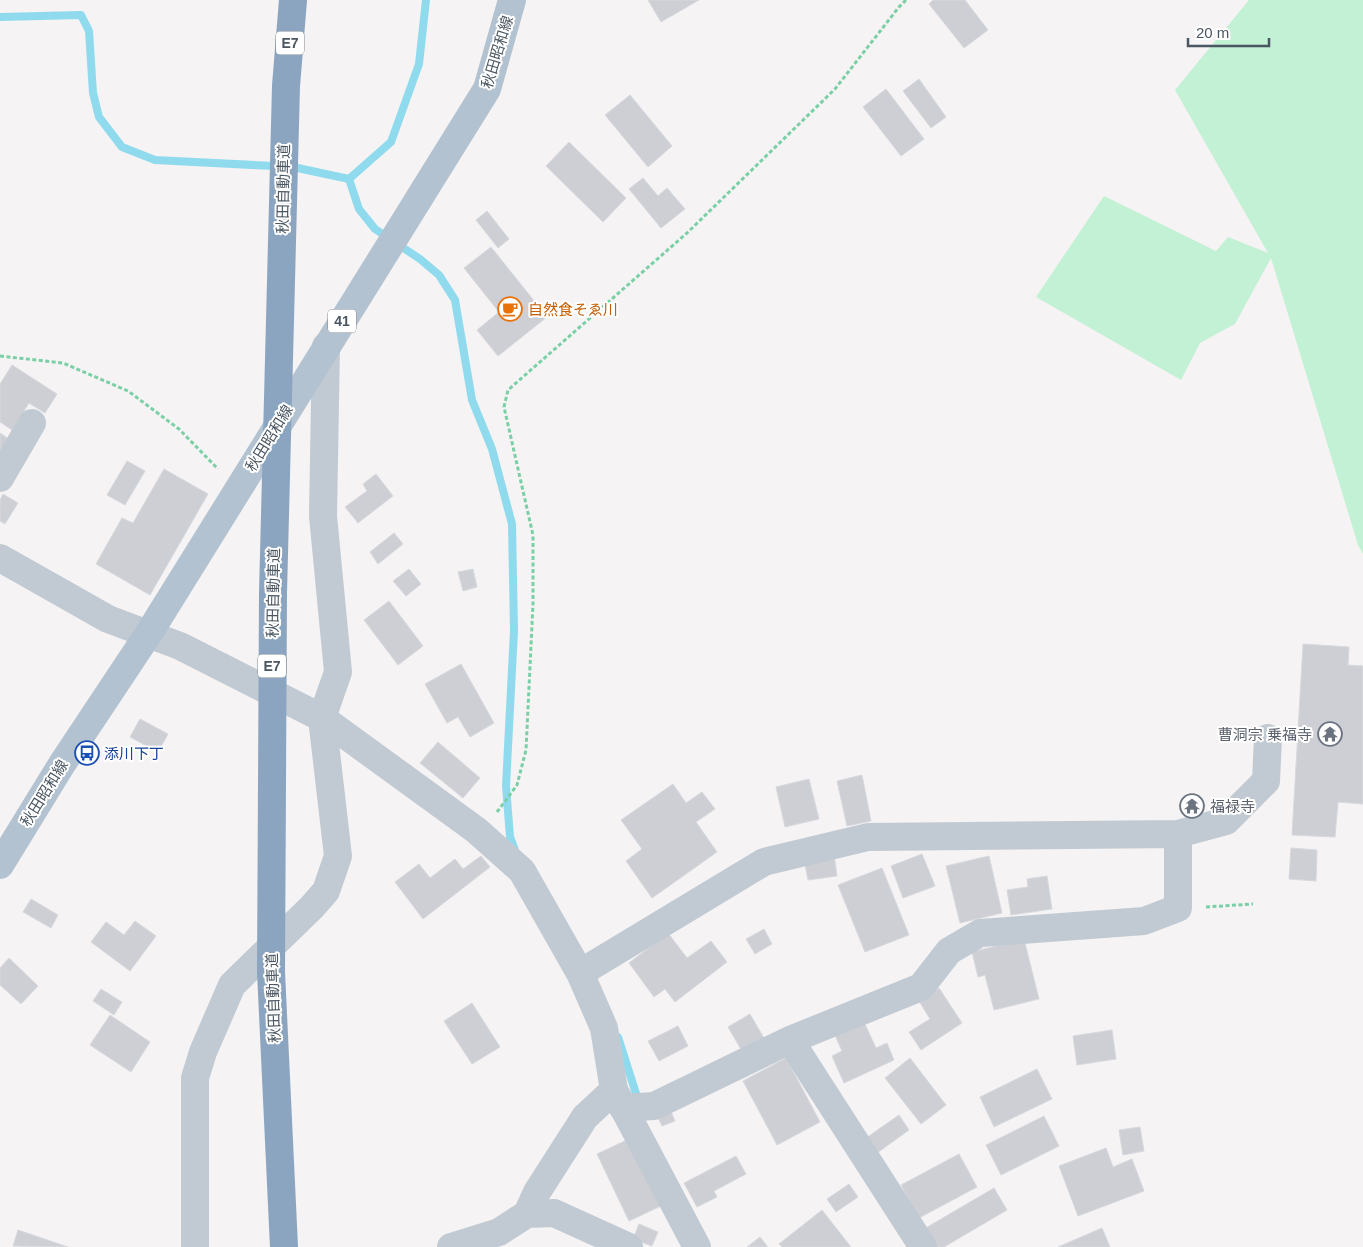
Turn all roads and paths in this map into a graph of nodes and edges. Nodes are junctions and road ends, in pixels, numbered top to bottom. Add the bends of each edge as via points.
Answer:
1 (293, 0) edge
2 (512, 0) edge
3 (906, 0) edge
4 (326, 346) junction
5 (0, 356) edge
6 (32, 423) dead end
7 (0, 478) edge
8 (236, 490) junction
9 (0, 558) edge
10 (149, 633) junction
11 (322, 718) junction
12 (1268, 738) dead end
13 (494, 816) dead end
14 (1178, 834) junction
15 (0, 865) edge
16 (1252, 904) dead end
17 (1178, 908) junction
18 (585, 970) junction
19 (790, 1040) junction
20 (629, 1103) junction
21 (527, 1214) junction
22 (195, 1247) edge
23 (284, 1247) edge
24 (451, 1247) edge
25 (629, 1247) edge
26 (697, 1247) edge
27 (924, 1247) edge

1 - 23 highway, 秋田自動車道 / E7 via 286,86 273,593 271,962
2 - 4 main road, 秋田昭和線 / 41 via 487,89
3 - 13 path via 835,90 687,233 508,390 504,407 533,535 533,604 526,750 517,785
4 - 8 main road, 秋田昭和線 / 41
4 - 11 street via 324,516 338,672
5 - 8 path via 63,363 128,391 179,429
6 - 7 street
8 - 10 main road, 秋田昭和線 / 41
9 - 10 street via 108,619
10 - 11 street
10 - 15 main road, 秋田昭和線 / 41
11 - 18 street via 476,830 522,871
11 - 22 street via 338,856 326,891 232,985 203,1052 195,1078
12 - 14 street via 1266,781 1226,821
14 - 17 street
14 - 18 street via 868,837 764,862
16 - 17 path
17 - 19 street via 1144,921 980,933 949,951 921,987
18 - 20 street
19 - 20 street via 654,1106
19 - 27 street
20 - 21 street via 585,1117 537,1192
20 - 26 street
21 - 24 street via 499,1232
21 - 25 street via 554,1213

